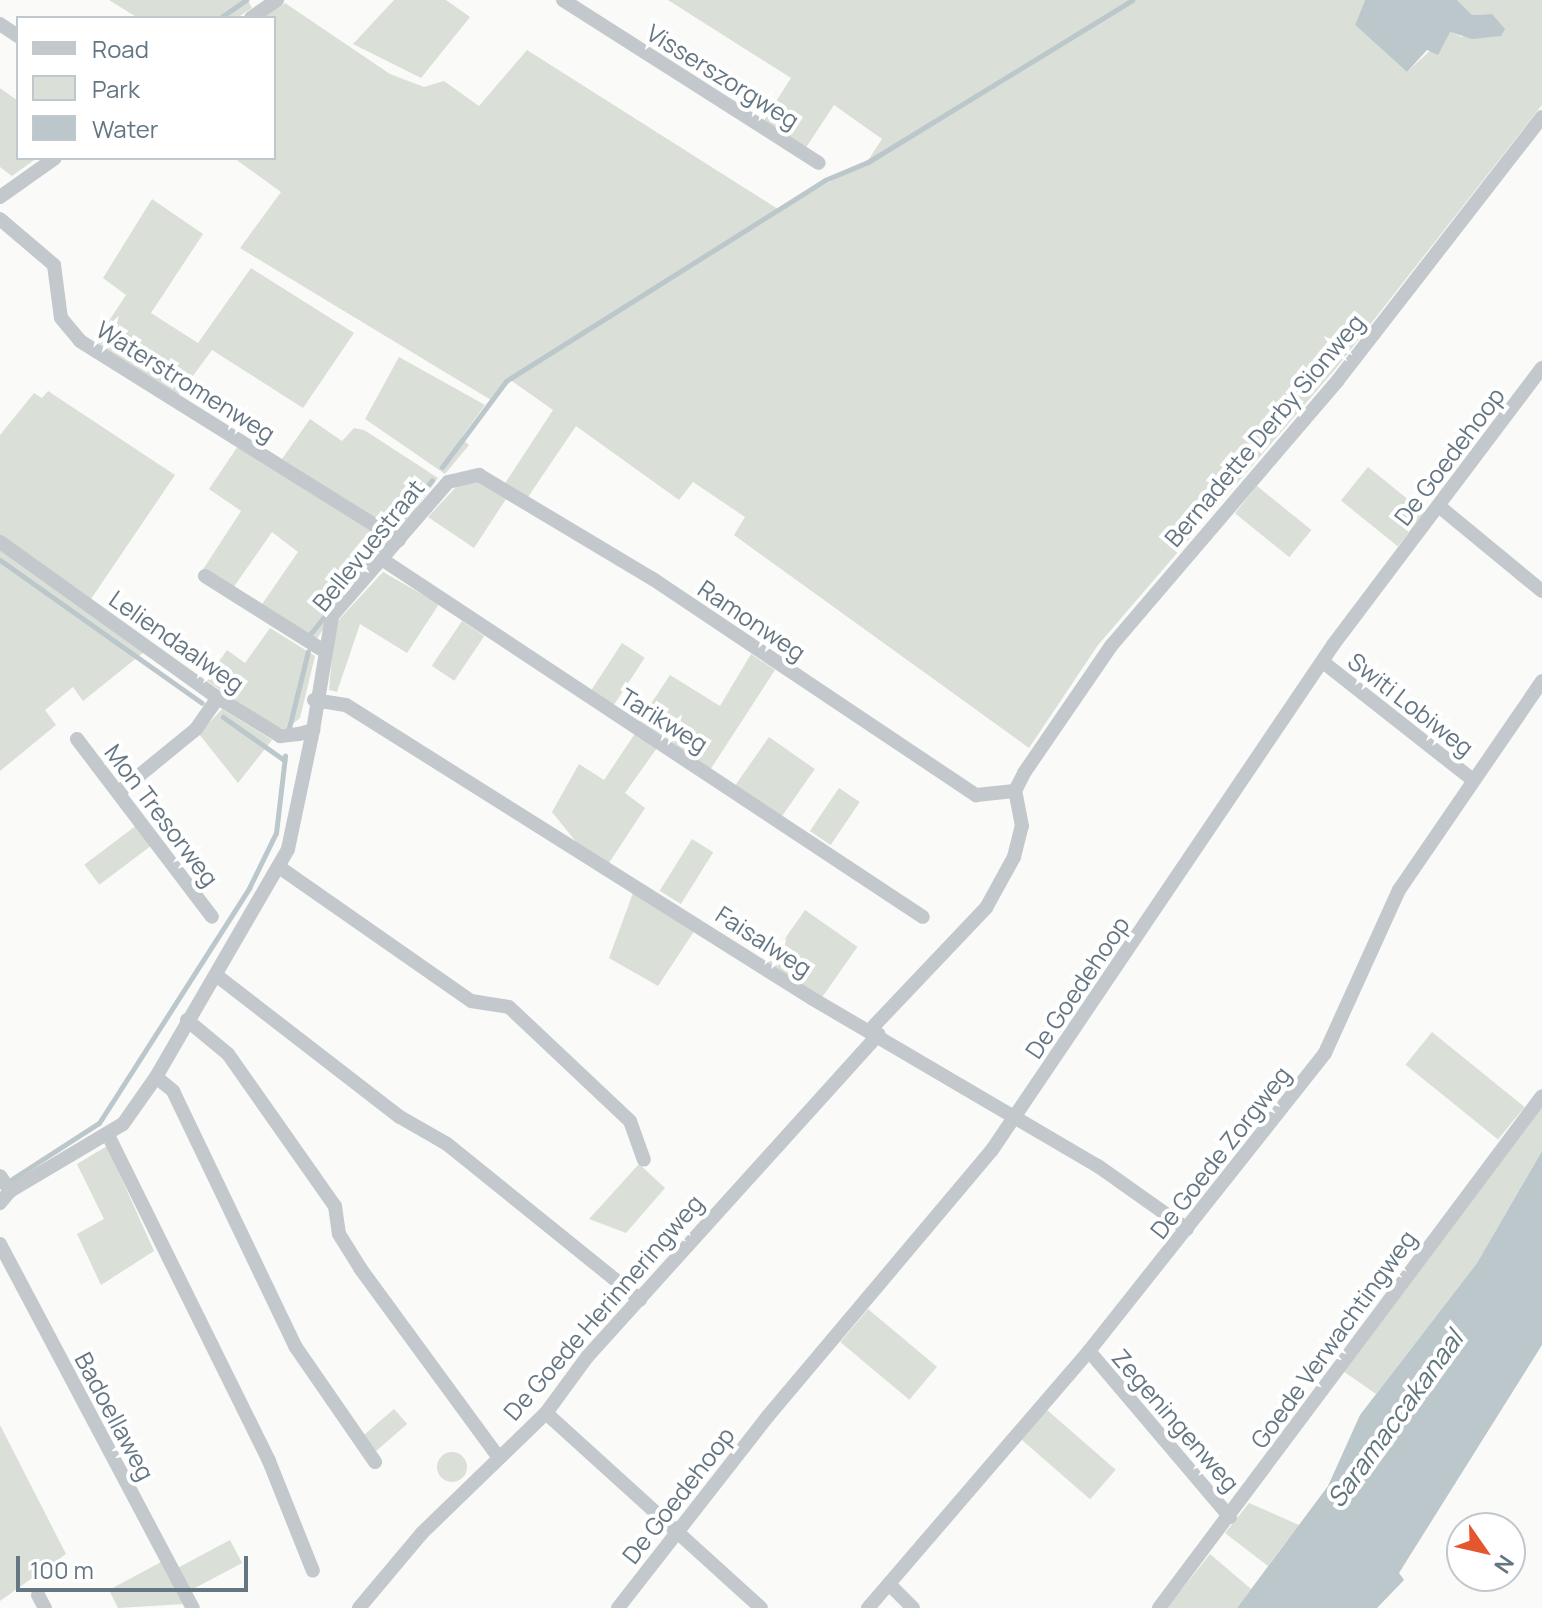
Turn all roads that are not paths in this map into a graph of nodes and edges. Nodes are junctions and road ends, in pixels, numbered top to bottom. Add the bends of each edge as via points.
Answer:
1 (277, 0) edge
2 (563, 0) edge
3 (254, 16) edge
4 (1542, 117) edge
5 (52, 160) edge
6 (819, 163) dead end
7 (0, 197) edge
8 (0, 219) edge
9 (1542, 368) edge
10 (462, 473) joint
11 (1440, 507) junction
12 (399, 540) junction
13 (0, 542) edge
14 (383, 560) junction
15 (205, 576) dead end
16 (1542, 591) edge
17 (321, 649) junction
18 (1323, 662) junction
19 (1542, 681) edge
20 (218, 698) junction
21 (314, 700) junction
22 (313, 730) junction
23 (77, 739) dead end
24 (1473, 780) junction
25 (1015, 791) junction
26 (119, 792) junction
27 (279, 867) junction
28 (212, 917) dead end
29 (923, 917) dead end
30 (216, 975) junction
31 (187, 1020) junction
32 (875, 1031) junction
33 (156, 1077) junction
34 (1542, 1096) edge
35 (1015, 1116) junction
36 (108, 1135) junction
37 (644, 1160) dead end
38 (0, 1176) edge
39 (5, 1197) edge
40 (1187, 1229) junction
41 (0, 1244) edge
42 (640, 1300) junction
43 (1089, 1351) junction
44 (546, 1413) junction
45 (499, 1458) junction
46 (375, 1462) dead end
47 (1230, 1517) junction
48 (680, 1531) junction
49 (313, 1571) dead end
50 (889, 1584) junction
51 (193, 1608) edge
52 (359, 1608) edge
53 (618, 1608) edge
54 (761, 1608) edge
55 (868, 1608) edge
56 (913, 1608) edge
57 (1159, 1608) edge

1 - 3 street
2 - 6 street, Visserszorgweg
4 - 25 street, Bernadette Derby Sionweg via 1338,380 1111,646
5 - 7 street
8 - 12 street, Waterstromenweg via 54,265 61,318 80,341
9 - 11 street, De Goedehoop
10 - 12 street, Bellevuestraat
10 - 25 street, Ramonweg via 479,475 653,579 976,795
11 - 16 street
11 - 18 street, De Goedehoop
12 - 14 street, Bellevuestraat
13 - 20 street, Leliendaalweg
14 - 17 street, Bellevuestraat via 332,616
14 - 29 street, Tarikweg
15 - 17 street
17 - 21 street, Bellevuestraat
18 - 24 street, Switi Lobiweg
18 - 35 street, De Goedehoop
19 - 24 street, De Goede Zorgweg
20 - 22 street, Leliendaalweg via 280,736
20 - 26 street via 196,729
21 - 22 street
21 - 32 street, Faisalweg via 346,705
22 - 27 street
23 - 26 street, Mon Tresorweg
24 - 40 street, De Goede Zorgweg via 1399,890 1325,1053
25 - 32 street, De Goede Herinneringweg via 1018,842 986,908
26 - 28 street, Mon Tresorweg
27 - 30 street
27 - 37 street via 471,1001 509,1007 630,1121
30 - 31 street
30 - 42 street via 400,1117 447,1144
31 - 33 street
31 - 45 street via 228,1054 335,1206 339,1234 360,1268
32 - 35 street, Faisalweg
32 - 42 street, De Goede Herinneringweg
33 - 36 street
33 - 46 street via 173,1091 295,1346
34 - 47 street, Goede Verwachtingweg
35 - 40 street, Faisalweg
35 - 48 street, De Goedehoop
36 - 39 street
36 - 49 street via 269,1461
38 - 39 street
40 - 43 street, De Goede Zorgweg
41 - 51 street, Badoellaweg
42 - 44 street, De Goede Herinneringweg
43 - 47 street, Zegeningenweg
43 - 50 street, De Goede Zorgweg
44 - 45 street, De Goede Herinneringweg
44 - 48 street
45 - 52 street, De Goede Herinneringweg
47 - 57 street, Goede Verwachtingweg
48 - 53 street, De Goedehoop
48 - 54 street
50 - 55 street, De Goede Zorgweg
50 - 56 street

